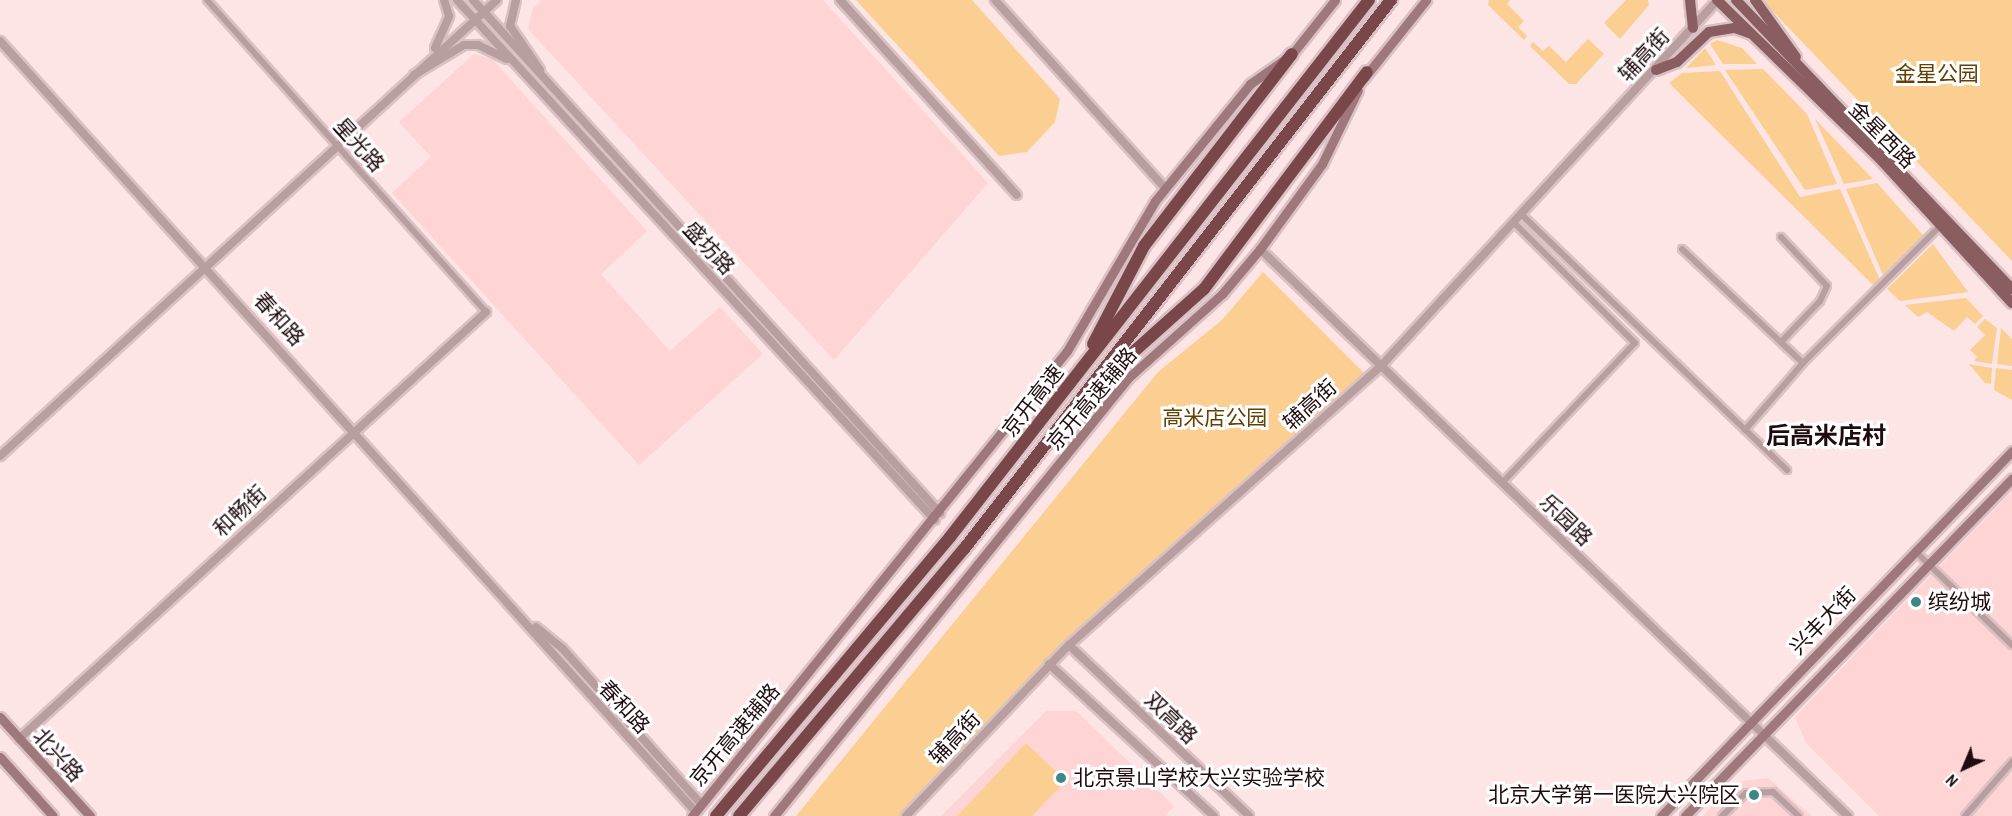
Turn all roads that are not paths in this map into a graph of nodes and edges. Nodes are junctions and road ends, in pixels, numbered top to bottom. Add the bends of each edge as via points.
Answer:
1 (207, 0) edge
2 (444, 0) edge
3 (457, 0) edge
4 (473, 0) edge
5 (497, 0) edge
6 (516, 0) edge
7 (840, 0) edge
8 (995, 0) edge
9 (1369, 0) edge
10 (1391, 0) edge
11 (1426, 0) edge
12 (1690, 0) edge
13 (1718, 0) edge
14 (1736, 0) edge
15 (1755, 0) edge
16 (1331, 2) edge
17 (482, 10) junction
18 (473, 17) junction
19 (1693, 28) junction
20 (1752, 34) junction
21 (0, 41) edge
22 (1292, 54) junction
23 (428, 58) junction
24 (1798, 63) junction
25 (519, 67) junction
26 (1656, 70) junction
27 (1367, 72) junction
28 (410, 76) junction
29 (546, 82) junction
30 (337, 145) junction
31 (1165, 188) junction
32 (1017, 195) dead end
33 (1522, 214) junction
34 (1514, 223) junction
35 (1941, 225) junction
36 (1780, 237) dead end
37 (1260, 249) junction
38 (1682, 249) dead end
39 (206, 266) junction
40 (2012, 289) edge
41 (2012, 303) edge
42 (486, 312) joint
43 (1782, 341) junction
44 (1803, 363) junction
45 (1381, 366) junction
46 (1065, 391) junction
47 (1078, 402) junction
48 (355, 430) junction
49 (1745, 430) junction
50 (2012, 451) edge
51 (0, 456) edge
52 (1787, 470) dead end
53 (2012, 479) edge
54 (1502, 483) junction
55 (938, 516) junction
56 (1915, 551) junction
57 (1930, 567) junction
58 (530, 623) junction
59 (1069, 645) junction
60 (2012, 645) edge
61 (1049, 664) junction
62 (0, 717) edge
63 (1751, 723) junction
64 (1764, 736) junction
65 (19, 739) junction
66 (0, 757) edge
67 (2012, 762) edge
68 (696, 811) edge
69 (53, 816) edge
70 (90, 816) edge
71 (716, 816) edge
72 (739, 816) edge
73 (774, 816) edge
74 (906, 816) edge
75 (1214, 816) edge
76 (1249, 816) edge
77 (1661, 816) edge
78 (1685, 816) edge
79 (1722, 816) edge
80 (1799, 816) edge
81 (1848, 816) edge
82 (1965, 816) edge

1 - 30 street, 星光路
2 - 23 street via 445,30
3 - 18 street, 盛坊路
4 - 17 street, 盛坊路
5 - 17 street
6 - 29 street via 510,26
7 - 32 street
8 - 31 street
9 - 46 highway, 京开高速
10 - 47 highway, 京开高速
11 - 27 main road, 京开高速辅路
12 - 19 main road
13 - 19 street, 辅高街
13 - 20 main road, 金星西路
14 - 24 main road, 金星西路
15 - 24 main road via 1790,43
16 - 22 main road, 京开高速辅路
17 - 18 street
17 - 29 street, 盛坊路
18 - 23 street
18 - 25 street, 盛坊路
19 - 26 street, 辅高街
20 - 26 main road via 1735,28 1709,32 1677,63
20 - 35 main road, 金星西路
21 - 39 street, 春和路
22 - 31 main road, 京开高速辅路 via 1250,84
22 - 46 highway via 1144,246
23 - 28 street
24 - 40 main road, 金星西路
25 - 28 street via 496,51 464,45 430,69
25 - 55 street, 盛坊路
26 - 33 street, 辅高街
27 - 37 main road, 京开高速辅路 via 1322,164
27 - 47 highway via 1204,290
28 - 30 street
29 - 55 street, 盛坊路
30 - 39 street
30 - 42 street, 星光路
31 - 55 main road, 京开高速辅路 via 1129,240 1085,326
33 - 34 street, 辅高街
33 - 49 street
34 - 45 street, 辅高街
34 - 54 street via 1635,343
35 - 41 main road, 金星西路
35 - 44 street
36 - 43 street via 1827,286 1820,301
37 - 45 street, 乐园路
37 - 73 main road, 京开高速辅路 via 1222,294 1128,378
38 - 43 street
39 - 48 street, 春和路
39 - 51 street
42 - 48 street, 和畅街
43 - 44 street
44 - 49 street
45 - 54 street, 乐园路
45 - 59 street, 辅高街
46 - 71 highway, 京开高速
47 - 72 highway, 京开高速 via 964,549
48 - 58 street, 春和路
48 - 65 street, 和畅街
49 - 52 street
50 - 56 main road, 兴丰大街
53 - 57 main road, 兴丰大街
54 - 63 street, 乐园路
55 - 68 main road, 京开高速辅路
56 - 57 street
56 - 63 main road, 兴丰大街
57 - 60 street
57 - 64 main road, 兴丰大街
58 - 68 street, 春和路 via 552,656
58 - 68 street, 春和路 via 562,648
59 - 61 street, 辅高街
59 - 76 street, 双高路
61 - 74 street, 辅高街
61 - 75 street, 双高路
62 - 65 main road, 北兴路
63 - 64 street, 乐园路
63 - 77 main road, 兴丰大街
64 - 78 main road, 兴丰大街
64 - 81 street, 乐园路
65 - 70 main road, 北兴路
66 - 69 main road
67 - 82 street
79 - 80 street via 1746,792 1773,792

